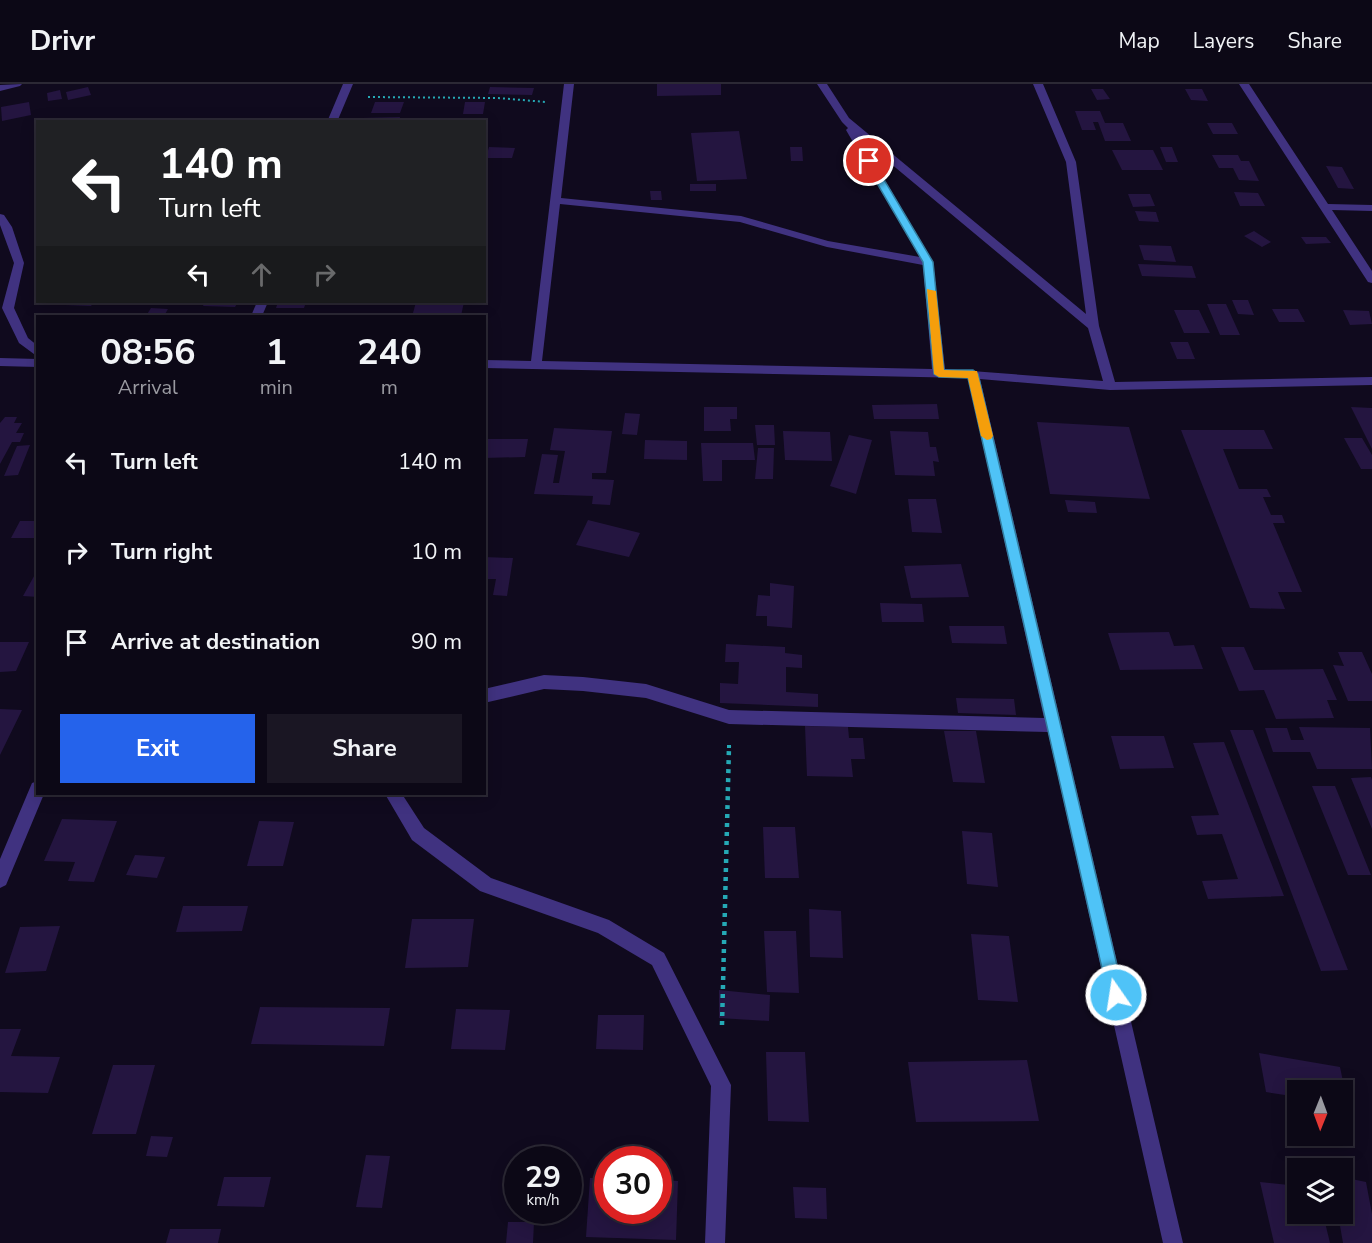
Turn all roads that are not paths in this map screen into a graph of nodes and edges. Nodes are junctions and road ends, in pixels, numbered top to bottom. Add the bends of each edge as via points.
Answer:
1 (17, 84) edge
2 (348, 84) edge
3 (568, 84) edge
4 (822, 84) edge
5 (1038, 84) edge
6 (1244, 84) edge
7 (0, 88) edge
8 (333, 120) edge
9 (845, 120) junction
10 (554, 200) junction
11 (1326, 207) junction
12 (1372, 208) edge
13 (0, 218) edge
14 (928, 262) junction
15 (1372, 279) edge
16 (1093, 326) junction
17 (36, 351) edge
18 (0, 362) edge
19 (36, 363) edge
20 (486, 364) edge
21 (536, 366) junction
22 (939, 374) junction
23 (973, 374) junction
24 (1372, 381) edge
25 (1110, 386) junction
26 (486, 696) edge
27 (1053, 725) junction
28 (36, 793) edge
29 (394, 795) edge
30 (0, 879) edge
31 (715, 1243) edge
32 (1173, 1243) edge

1 - 7 street
2 - 8 street
3 - 10 street
4 - 9 street
5 - 16 street via 1071,162
6 - 11 street
9 - 14 street
9 - 16 street
10 - 14 street via 741,219 827,244
10 - 21 street
11 - 12 street
11 - 15 street
13 - 17 street via 19,263 8,308 23,340
14 - 22 street
16 - 25 street
18 - 19 street
20 - 21 street
21 - 22 street
22 - 23 street
23 - 25 street
23 - 27 street
24 - 25 street
26 - 27 street via 544,682 583,684 646,691 729,717
27 - 32 street
28 - 30 street
29 - 31 street via 418,834 486,885 603,926 657,959 721,1085

